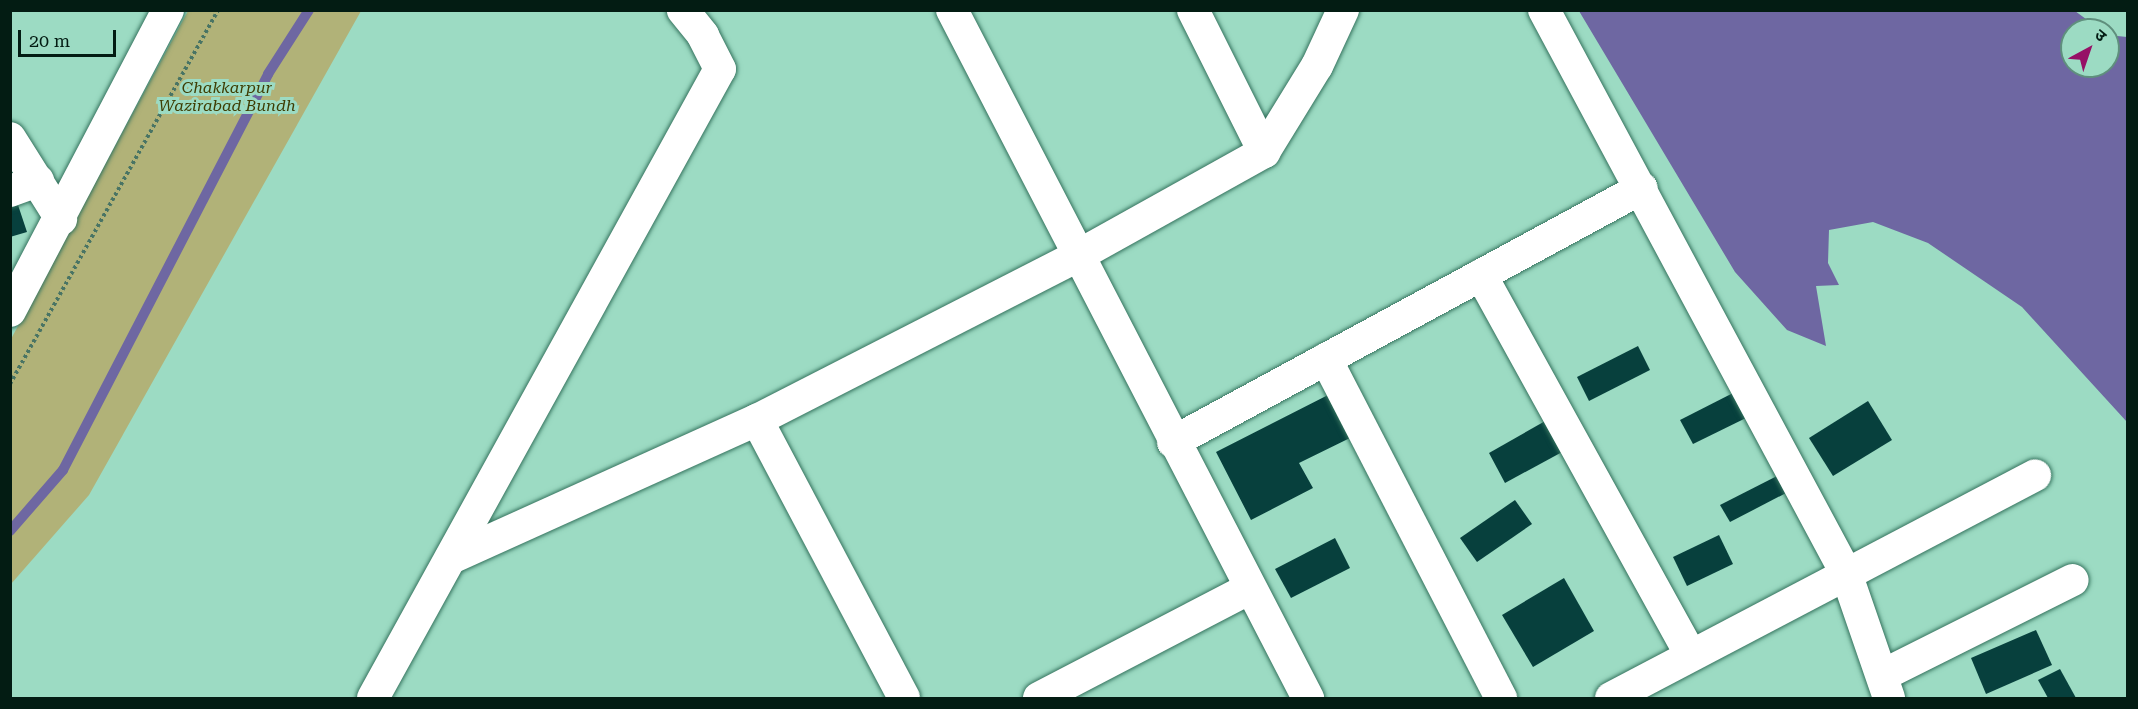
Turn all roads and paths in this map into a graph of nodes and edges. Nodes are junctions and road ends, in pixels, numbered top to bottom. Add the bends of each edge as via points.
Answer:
1 (168, 10) edge
2 (218, 10) edge
3 (683, 10) edge
4 (952, 10) edge
5 (1193, 10) edge
6 (1343, 10) edge
7 (1544, 10) edge
8 (10, 138) edge
9 (1264, 152) junction
10 (24, 186) edge
11 (1642, 188) junction
12 (61, 219) junction
13 (47, 247) junction
14 (1082, 254) junction
15 (10, 260) edge
16 (1481, 275) junction
17 (10, 311) edge
18 (1326, 359) junction
19 (10, 384) edge
20 (757, 420) junction
21 (1173, 442) junction
22 (2035, 475) dead end
23 (451, 558) junction
24 (1846, 573) junction
25 (2073, 580) dead end
26 (1250, 588) junction
27 (1691, 655) junction
28 (1886, 687) edge
29 (897, 696) edge
30 (373, 699) edge
31 (1039, 699) edge
32 (1308, 699) edge
33 (1501, 699) edge
34 (1611, 699) edge

1 - 12 street
2 - 19 path
3 - 23 street via 703,35 720,69
4 - 14 street
5 - 9 street
6 - 9 street via 1317,66
7 - 11 street
8 - 10 street
9 - 14 street
10 - 12 street
11 - 16 street
11 - 24 street
12 - 13 street
13 - 15 street
13 - 17 street
14 - 20 street
14 - 21 street
16 - 18 street
16 - 27 street
18 - 21 street
18 - 33 street
20 - 23 street
20 - 29 street
21 - 26 street
22 - 24 street
23 - 30 street
24 - 27 street
24 - 28 street
25 - 28 street
26 - 31 street
26 - 32 street
27 - 34 street

